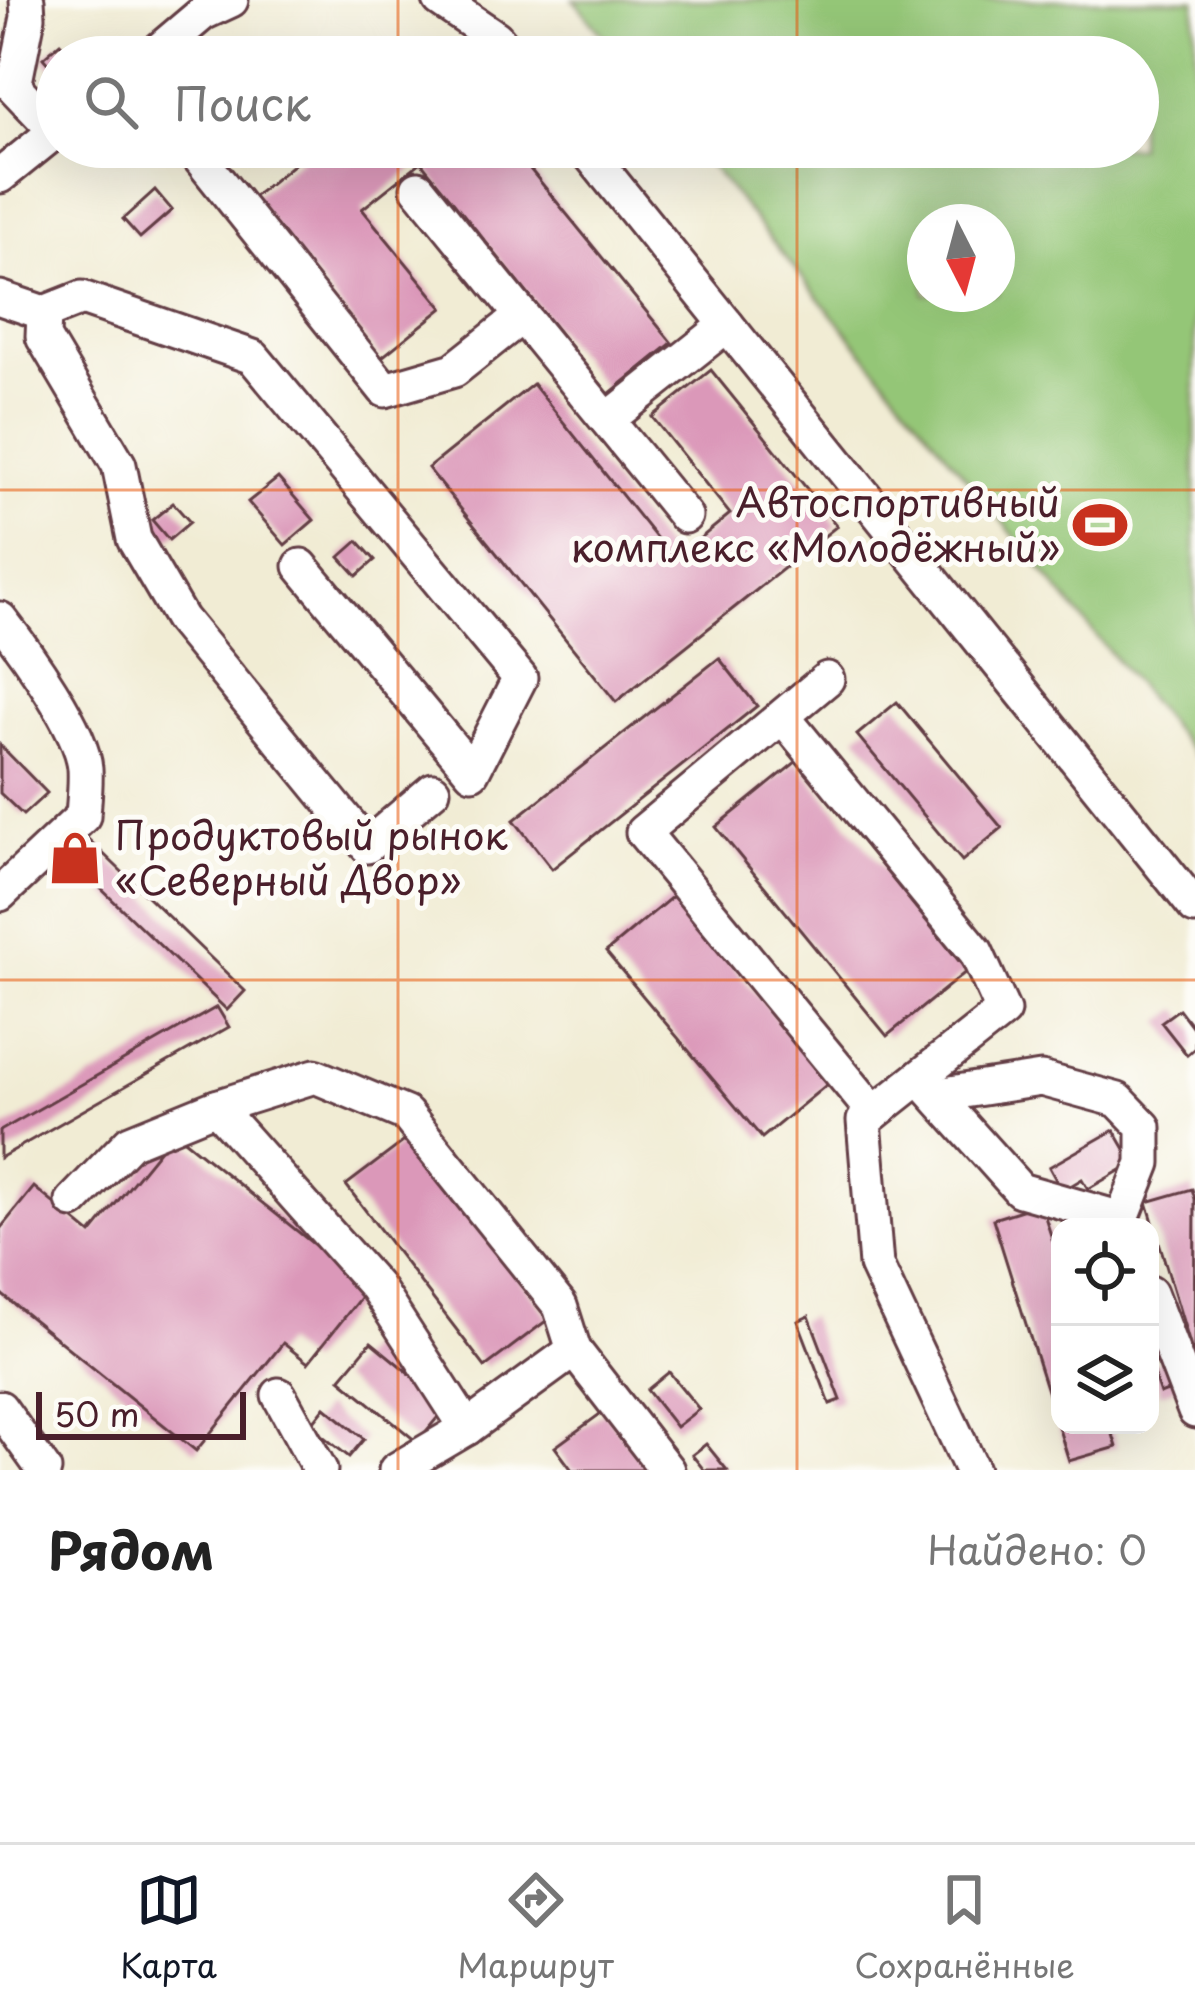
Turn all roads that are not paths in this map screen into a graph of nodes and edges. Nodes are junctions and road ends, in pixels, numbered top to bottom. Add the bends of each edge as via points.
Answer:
1 (27, 0) edge
2 (231, 0) edge
3 (458, 4) edge
4 (176, 36) edge
5 (494, 36) edge
6 (36, 110) edge
7 (36, 148) edge
8 (207, 168) edge
9 (601, 168) edge
10 (0, 176) edge
11 (418, 188) dead end
12 (0, 298) edge
13 (44, 313) junction
14 (522, 316) junction
15 (727, 325) junction
16 (607, 420) junction
17 (685, 516) dead end
18 (301, 566) dead end
19 (0, 620) edge
20 (827, 679) dead end
21 (783, 717) junction
22 (433, 790) dead end
23 (0, 894) edge
24 (1195, 907) edge
25 (928, 1087) junction
26 (216, 1107) junction
27 (874, 1113) junction
28 (73, 1201) dead end
29 (1108, 1218) edge
30 (1125, 1218) edge
31 (1159, 1317) edge
32 (574, 1350) junction
33 (279, 1396) dead end
34 (0, 1408) edge
35 (1195, 1411) edge
36 (466, 1428) junction
37 (44, 1470) edge
38 (320, 1470) edge
39 (397, 1470) edge
40 (667, 1470) edge
41 (972, 1470) edge

1 - 6 street via 14,87
2 - 4 street
3 - 5 street
7 - 10 street
8 - 14 street via 386,390 454,370
9 - 15 street
11 - 14 street
12 - 13 street
13 - 18 street via 82,298 254,357 520,678 472,772
13 - 22 street via 43,337 119,465 134,539 181,619 367,846
14 - 16 street
15 - 16 street
15 - 24 street
16 - 17 street
19 - 23 street via 26,652 85,764 83,816
20 - 21 street
21 - 25 street via 976,952 1003,1011
21 - 27 street via 643,832
25 - 27 street
25 - 29 street via 1021,1190
25 - 30 street via 1041,1079 1118,1100 1144,1127 1144,1163
26 - 28 street via 130,1142
26 - 32 street via 315,1076 406,1114 560,1306
26 - 36 street via 376,1287
27 - 41 street via 864,1120 876,1265
31 - 35 street
32 - 36 street
32 - 40 street
33 - 38 street
34 - 37 street
36 - 39 street

